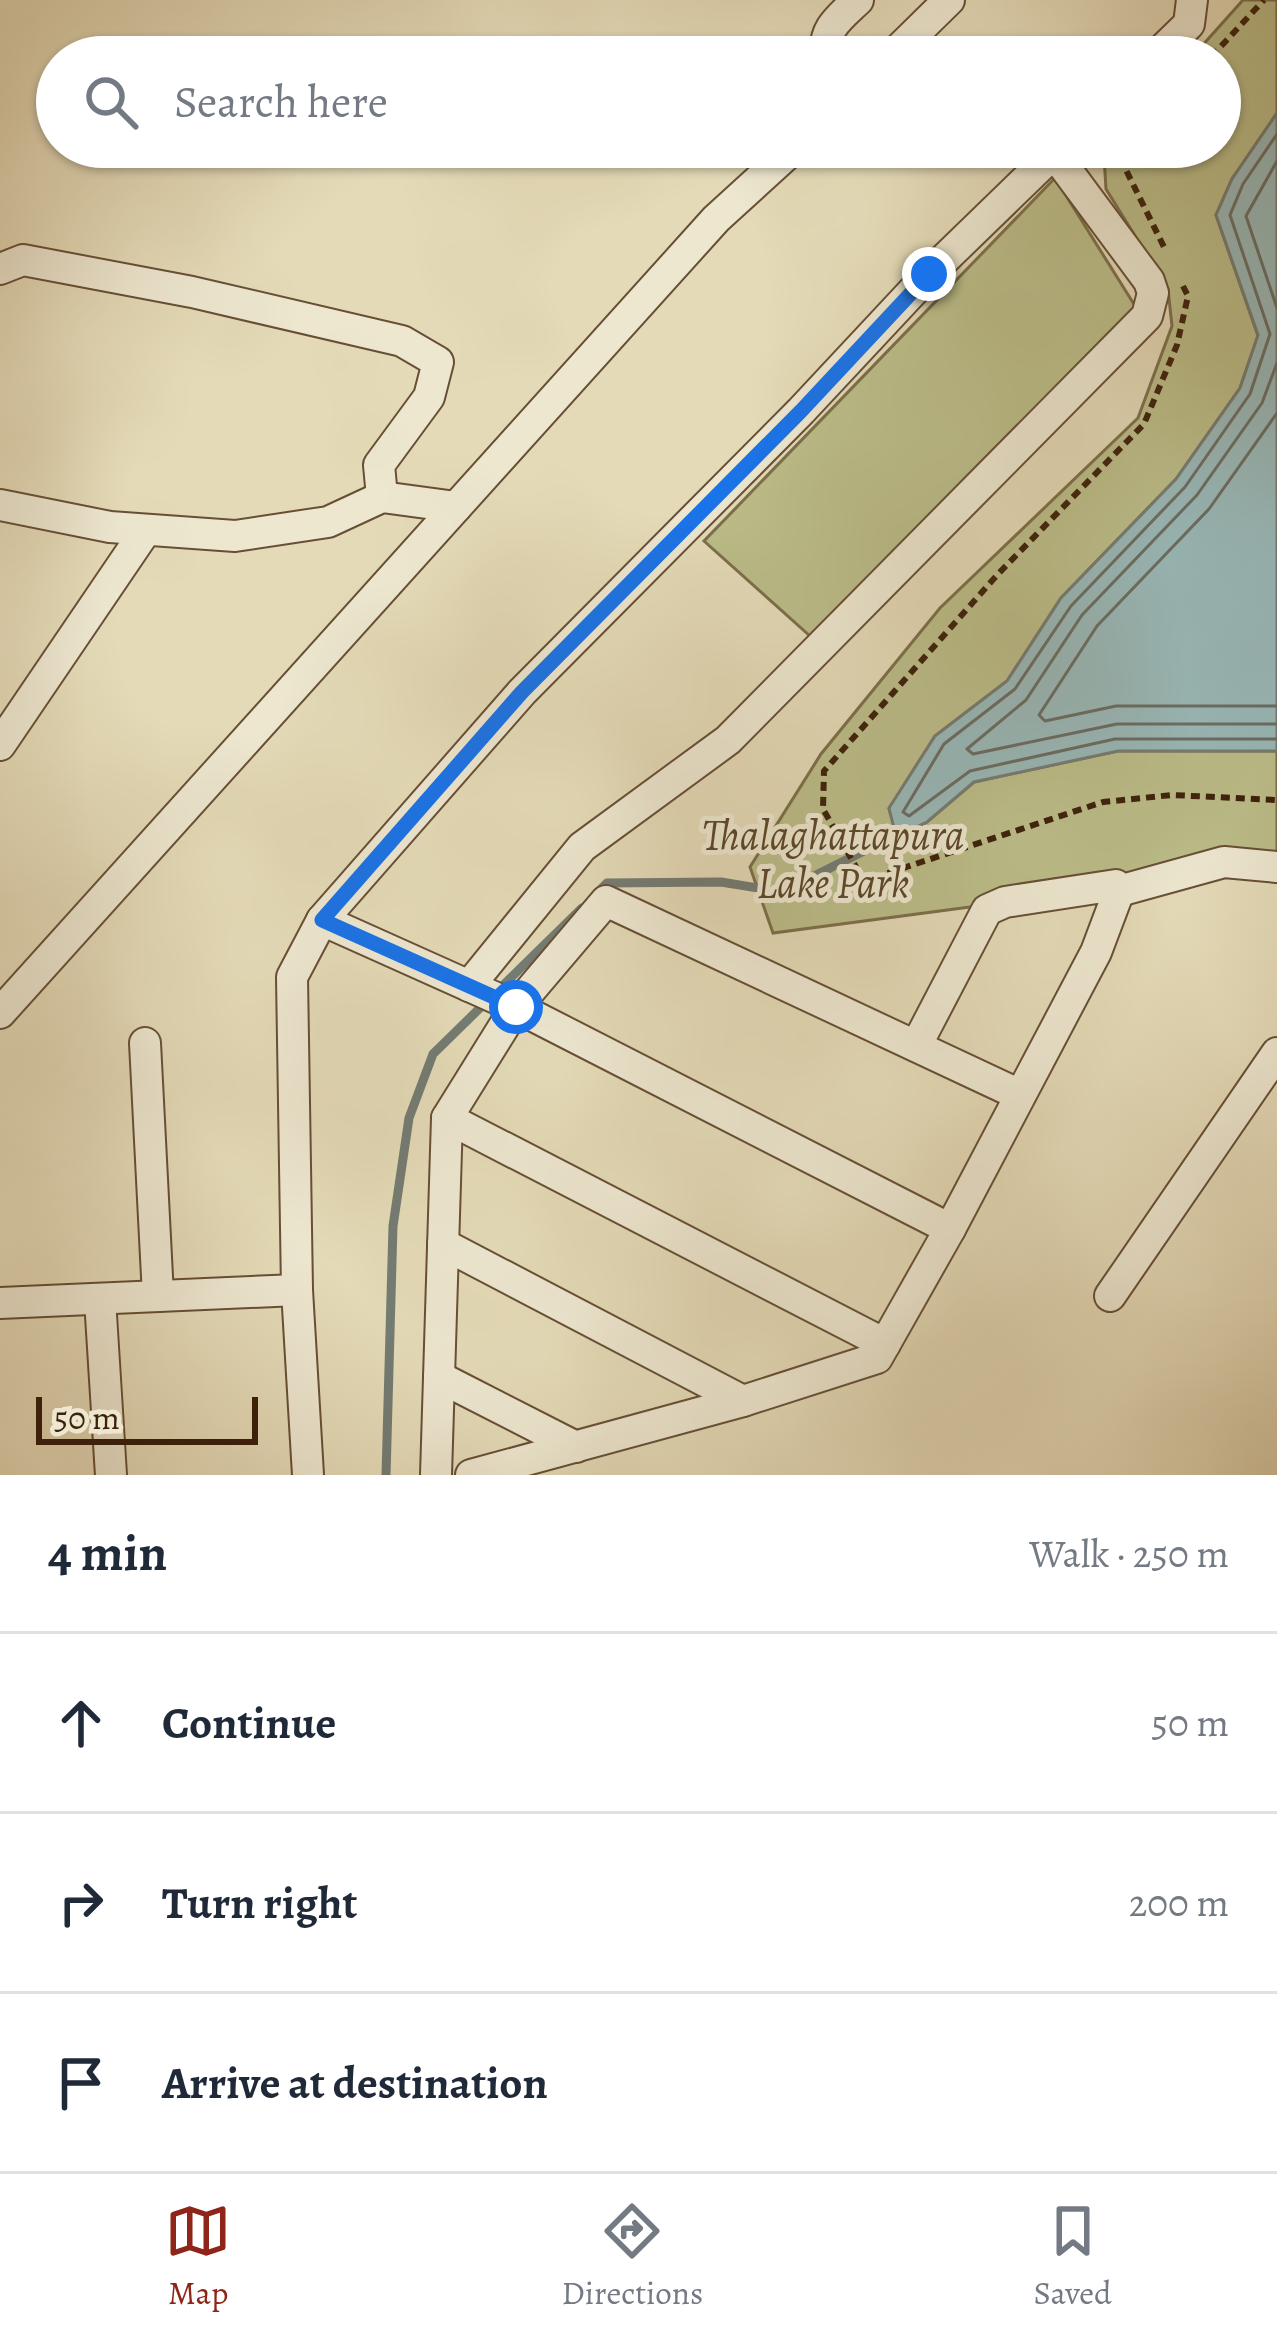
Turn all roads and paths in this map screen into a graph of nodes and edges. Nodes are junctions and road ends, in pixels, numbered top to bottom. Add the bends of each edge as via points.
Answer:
1 (858, 0) edge
2 (949, 0) edge
3 (1264, 0) edge
4 (1197, 4) edge
5 (827, 36) edge
6 (912, 36) edge
7 (1177, 36) edge
8 (1231, 36) edge
9 (772, 168) edge
10 (1038, 168) edge
11 (1070, 168) edge
12 (1127, 168) edge
13 (1167, 254) dead end
14 (0, 269) edge
15 (1178, 275) dead end
16 (382, 497) junction
17 (0, 505) edge
18 (456, 507) junction
19 (146, 530) junction
20 (0, 745) edge
21 (1277, 800) edge
22 (1277, 867) edge
23 (1119, 891) junction
24 (322, 920) junction
25 (469, 986) junction
26 (516, 1007) junction
27 (0, 1013) edge
28 (145, 1042) dead end
29 (916, 1046) junction
30 (1277, 1053) edge
31 (1019, 1095) junction
32 (447, 1118) junction
33 (950, 1229) junction
34 (443, 1244) junction
35 (297, 1290) junction
36 (158, 1296) junction
37 (1110, 1296) dead end
38 (100, 1299) junction
39 (0, 1303) edge
40 (885, 1344) junction
41 (439, 1377) junction
42 (743, 1401) junction
43 (576, 1447) junction
44 (111, 1475) edge
45 (308, 1475) edge
46 (436, 1475) edge
47 (471, 1475) edge

1 - 5 street
2 - 6 street
3 - 8 path
4 - 7 street
9 - 18 street via 716,219
10 - 24 street via 522,692
11 - 25 street via 1149,281 1147,316 728,740 582,848
12 - 13 path
14 - 16 street via 23,260 192,292 402,341 438,362 429,397 379,465
15 - 21 path via 1188,296 1177,345 1144,424 824,771 823,809 864,881 1103,802 1172,795
16 - 18 street
16 - 19 street via 328,522 235,536
17 - 19 street
18 - 27 street
19 - 20 street
22 - 23 street via 1224,862
23 - 29 street via 1108,884 987,910
23 - 31 street via 1096,952
24 - 25 street
24 - 35 street via 292,977
25 - 26 street
26 - 29 street via 607,901
26 - 32 street
26 - 33 street
28 - 36 street
29 - 31 street
30 - 37 street
31 - 33 street
32 - 34 street
32 - 40 street
33 - 40 street
34 - 41 street
34 - 42 street
35 - 36 street
35 - 45 street
36 - 38 street
38 - 39 street
38 - 44 street
40 - 42 street via 877,1358
41 - 43 street
41 - 46 street
42 - 43 street
43 - 47 street

